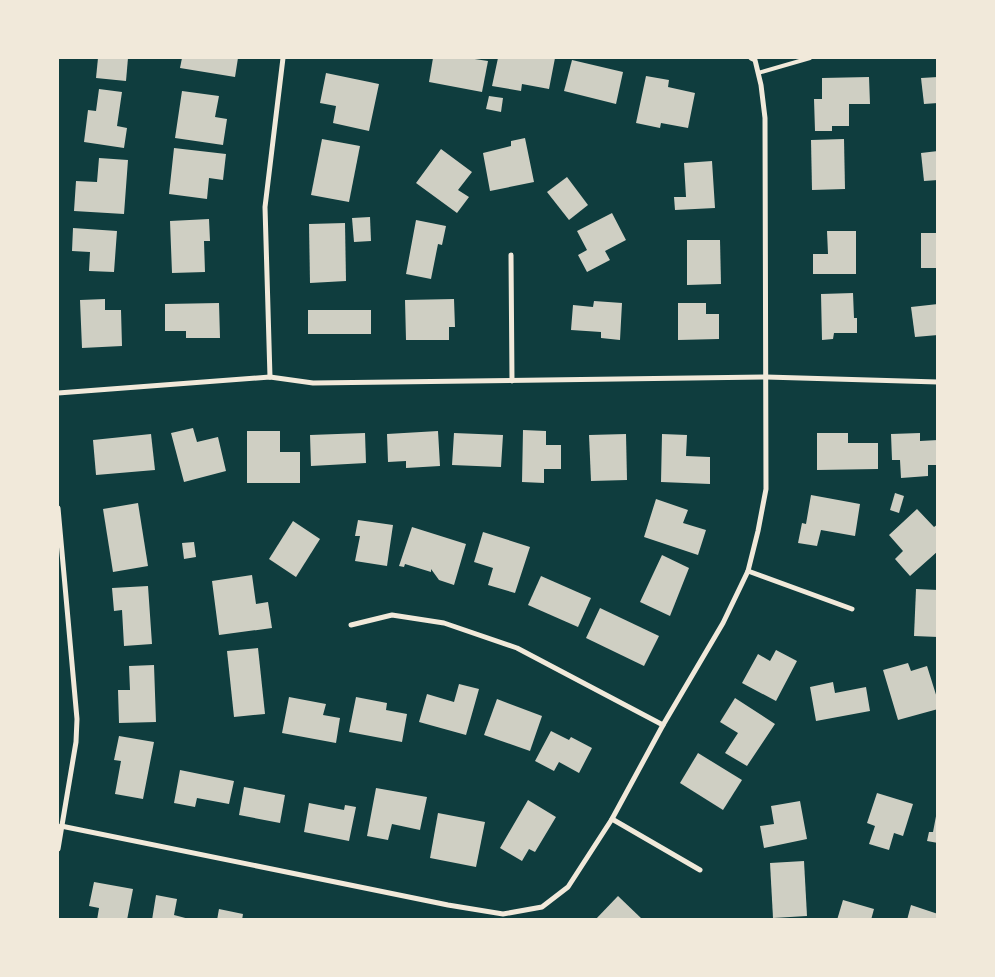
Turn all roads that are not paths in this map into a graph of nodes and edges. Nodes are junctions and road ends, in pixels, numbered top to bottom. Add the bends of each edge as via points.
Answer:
1 (283, 58) edge
2 (810, 58) edge
3 (753, 59) edge
4 (758, 73) junction
5 (510, 254) dead end
6 (270, 377) junction
7 (766, 377) junction
8 (512, 380) junction
9 (938, 382) edge
10 (58, 394) edge
11 (58, 508) edge
12 (748, 571) junction
13 (852, 608) dead end
14 (351, 625) dead end
15 (663, 725) junction
16 (612, 819) junction
17 (61, 826) junction
18 (58, 849) edge
19 (700, 870) dead end

1 - 6 street via 265,207
2 - 4 lane
3 - 4 street
4 - 7 street via 765,118
5 - 8 street
6 - 8 street via 313,383
6 - 10 street
7 - 8 street
7 - 9 street
7 - 12 street via 766,489
11 - 17 street via 77,719
12 - 13 street
12 - 15 street via 723,623
14 - 15 street via 392,615 444,623 517,648
15 - 16 street
16 - 17 street via 568,887 542,907 502,914
16 - 19 street
17 - 18 street

